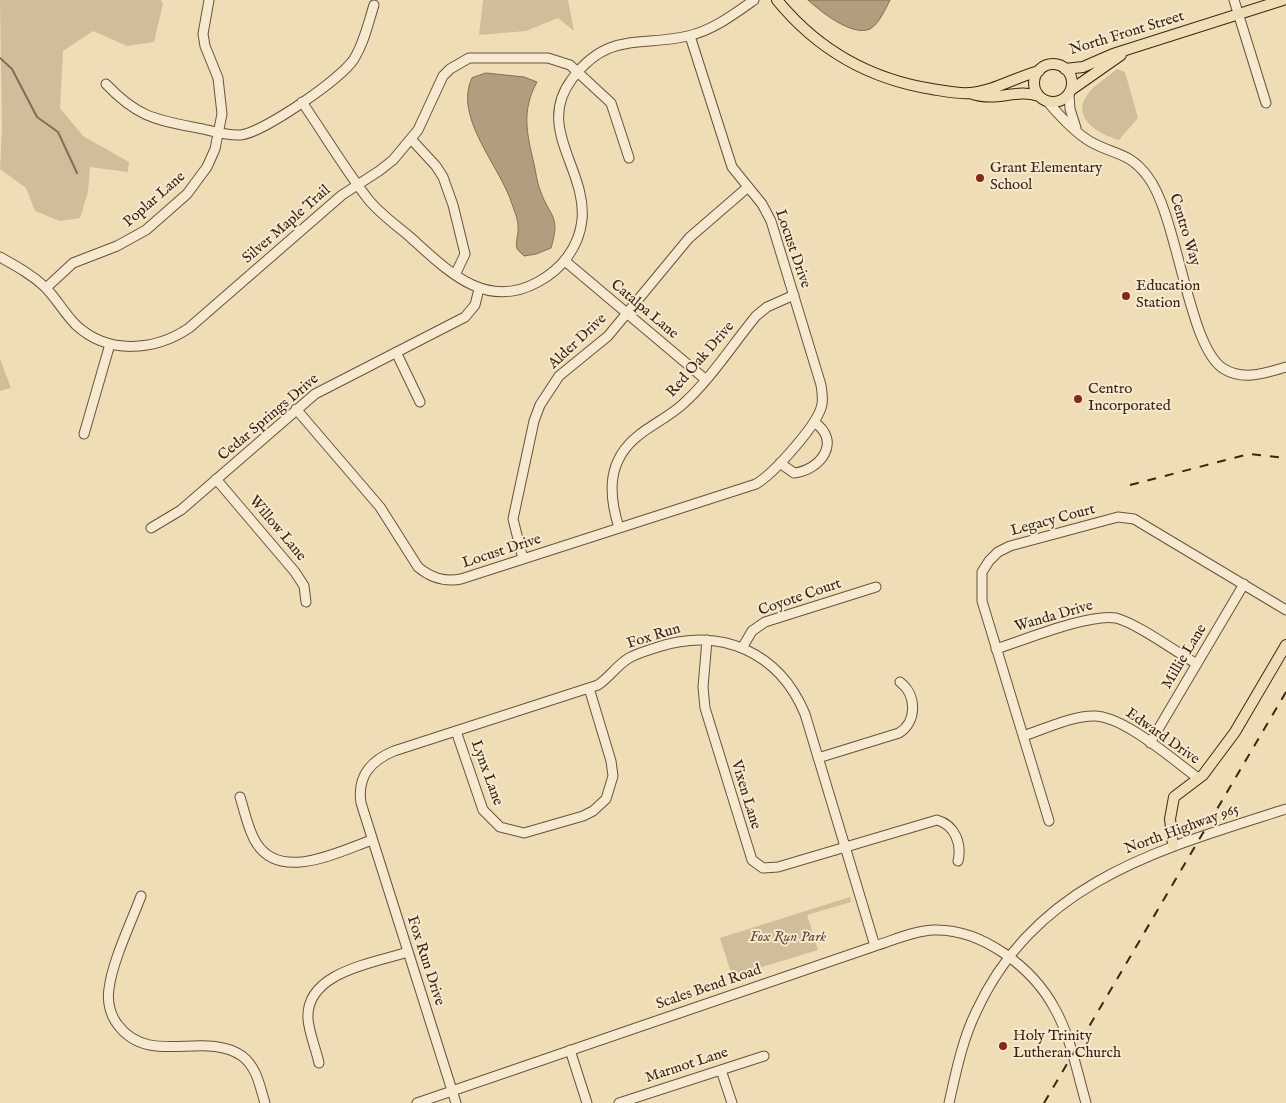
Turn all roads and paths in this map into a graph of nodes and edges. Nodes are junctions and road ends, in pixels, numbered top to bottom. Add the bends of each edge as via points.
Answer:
1 (209, 0) edge
2 (754, 0) edge
3 (777, 0) edge
4 (1234, 0) edge
5 (1283, 0) edge
6 (374, 5) dead end
7 (1238, 15) junction
8 (690, 36) junction
9 (1125, 52) junction
10 (1065, 68) junction
11 (1039, 71) junction
12 (578, 72) junction
13 (106, 84) dead end
14 (1070, 92) junction
15 (970, 93) junction
16 (1043, 98) junction
17 (302, 102) junction
18 (1266, 103) dead end
19 (1076, 128) junction
20 (219, 132) junction
21 (411, 139) junction
22 (629, 158) dead end
23 (358, 184) junction
24 (748, 187) junction
25 (0, 258) edge
26 (565, 261) junction
27 (454, 275) junction
28 (46, 288) junction
29 (480, 289) junction
30 (794, 295) junction
31 (626, 314) junction
32 (110, 344) junction
33 (396, 352) junction
34 (1286, 367) edge
35 (705, 378) junction
36 (420, 402) dead end
37 (296, 409) junction
38 (814, 422) junction
39 (84, 434) dead end
40 (780, 463) junction
41 (216, 479) junction
42 (151, 528) dead end
43 (619, 528) junction
44 (524, 559) junction
45 (1244, 584) junction
46 (876, 587) dead end
47 (306, 602) dead end
48 (1286, 610) edge
49 (707, 640) junction
50 (1286, 645) edge
51 (742, 648) junction
52 (996, 649) junction
53 (1197, 664) junction
54 (900, 682) dead end
55 (589, 688) junction
56 (456, 731) junction
57 (1023, 736) junction
58 (1150, 743) junction
59 (818, 758) junction
60 (1198, 778) junction
61 (240, 797) dead end
62 (1286, 809) edge
63 (1049, 821) dead end
64 (372, 840) junction
65 (1173, 845) junction
66 (845, 846) junction
67 (958, 861) dead end
68 (141, 896) dead end
69 (875, 946) junction
70 (408, 952) junction
71 (1008, 957) junction
72 (570, 1050) junction
73 (764, 1056) dead end
74 (319, 1063) dead end
75 (721, 1070) junction
76 (452, 1091) junction
77 (265, 1103) edge
78 (417, 1103) edge
79 (456, 1103) edge
80 (587, 1103) edge
81 (619, 1103) edge
82 (732, 1103) edge
83 (949, 1103) edge
84 (1086, 1103) edge

1 - 20 street, Poplar Lane via 202,34 222,98
2 - 8 street via 723,22
3 - 15 main road via 813,37 859,67 900,83
4 - 7 street
5 - 7 main road, North Front Street
6 - 17 street via 364,38 353,59 336,78
7 - 9 main road, North Front Street
7 - 18 street
8 - 12 street via 622,43 602,52
8 - 24 street, Locust Drive via 728,157
9 - 10 main road, North Front Street via 1084,67
9 - 14 main road
10 - 11 main road via 1049,64
10 - 14 main road via 1071,79
11 - 15 main road
11 - 16 main road via 1034,80
12 - 21 street, Silver Maple Trail via 561,60 548,58 469,58 443,76
12 - 22 street, Silver Maple Trail via 611,103
12 - 26 street via 565,90 558,114 560,138 578,181 583,206 577,242
13 - 20 street via 123,102 145,116
14 - 16 main road via 1057,102
14 - 19 street via 1070,108
15 - 16 main road via 985,98 1026,92
16 - 19 street, Centro Way
17 - 20 street via 249,133
17 - 23 street
19 - 34 street, Centro Way via 1093,143 1134,162 1154,186 1203,340 1218,365 1245,375
20 - 28 street, Poplar Lane via 207,167 187,194 146,230 117,246 73,263
21 - 23 street, Silver Maple Trail via 393,160
21 - 27 street via 443,177 453,205 465,254
23 - 27 street via 374,206
23 - 32 street, Silver Maple Trail via 176,337 149,346
24 - 30 street, Locust Drive via 771,221
24 - 31 street, Alder Drive via 688,238
25 - 28 street, Silver Maple Trail via 31,275
26 - 29 street via 546,278 524,288 499,292
26 - 31 street, Catalpa Lane
27 - 29 street
28 - 32 street, Silver Maple Trail via 77,326
29 - 33 street, Cedar Springs Drive via 475,305 465,317
30 - 35 street, Red Oak Drive via 767,307 756,316
30 - 38 street, Locust Drive via 821,384 822,404
31 - 35 street, Catalpa Lane
31 - 44 street, Alder Drive via 598,346 560,376 540,405 512,519
32 - 39 street
33 - 36 street
33 - 37 street, Cedar Springs Drive via 329,385
35 - 43 street, Red Oak Drive via 682,405 624,450 612,484 613,509
37 - 41 street, Cedar Springs Drive
37 - 44 street, Locust Drive via 380,508 418,567 426,574 452,581
38 - 40 street, Locust Drive
38 - 40 street via 823,430 827,440 818,464 810,470 794,473
40 - 43 street, Locust Drive via 756,484
41 - 42 street, Cedar Springs Drive via 181,510
41 - 47 street, Willow Lane via 295,572 304,586
43 - 44 street, Locust Drive
45 - 48 street, Legacy Court
45 - 52 street, Legacy Court via 1150,527 1134,519 1118,517 1010,546 989,561 982,572 980,587
45 - 53 street, Millie Lane
46 - 51 street, Coyote Court via 765,622 752,631
49 - 51 street, Fox Run
49 - 55 street, Fox Run via 679,642 637,654 605,680
49 - 66 street, Vixen Lane via 703,687 705,708 752,860 769,869
50 - 60 main road via 1235,732
51 - 59 street, Fox Run via 769,664 794,691 805,714
52 - 53 street, Wanda Drive via 1107,617 1132,625
52 - 57 street, Legacy Court
53 - 58 street, Millie Lane
54 - 59 street via 906,687 914,711 909,726 899,733
55 - 56 street, Fox Run
55 - 56 street, Lynx Lane via 613,776 606,799 583,816 524,833 500,827 483,810
56 - 64 street, Fox Run via 382,756 368,768 360,785 360,794
57 - 58 street, Edward Drive via 1094,716 1112,719
57 - 63 street, Legacy Court
58 - 60 street, Edward Drive
59 - 66 street, Fox Run
60 - 65 main road via 1174,798 1170,818
61 - 64 street via 258,846 283,862 305,862
62 - 65 street, North Highway 965
64 - 70 street, Fox Run Drive
65 - 71 street, North Highway 965 via 1109,873 1070,897 1042,920
66 - 67 street, Vixen Lane via 937,820 954,831 960,851
66 - 69 street, Fox Run
68 - 77 street via 109,987 109,1003 116,1023 130,1037 145,1045 217,1048 236,1053 252,1067
69 - 71 street, Scales Bend Road via 926,931 946,930 974,937
69 - 72 street, Scales Bend Road
70 - 74 street via 338,975 319,988 310,1002 308,1018
70 - 76 street, Fox Run Drive
71 - 83 street, North Highway 965 via 973,1018
71 - 84 street, Scales Bend Road via 1041,988 1055,1009
72 - 76 street, Scales Bend Road
72 - 80 street
73 - 75 street, Marmot Lane
75 - 81 street, Marmot Lane
75 - 82 street
76 - 78 street, Scales Bend Road
76 - 79 street, Fox Run Drive

